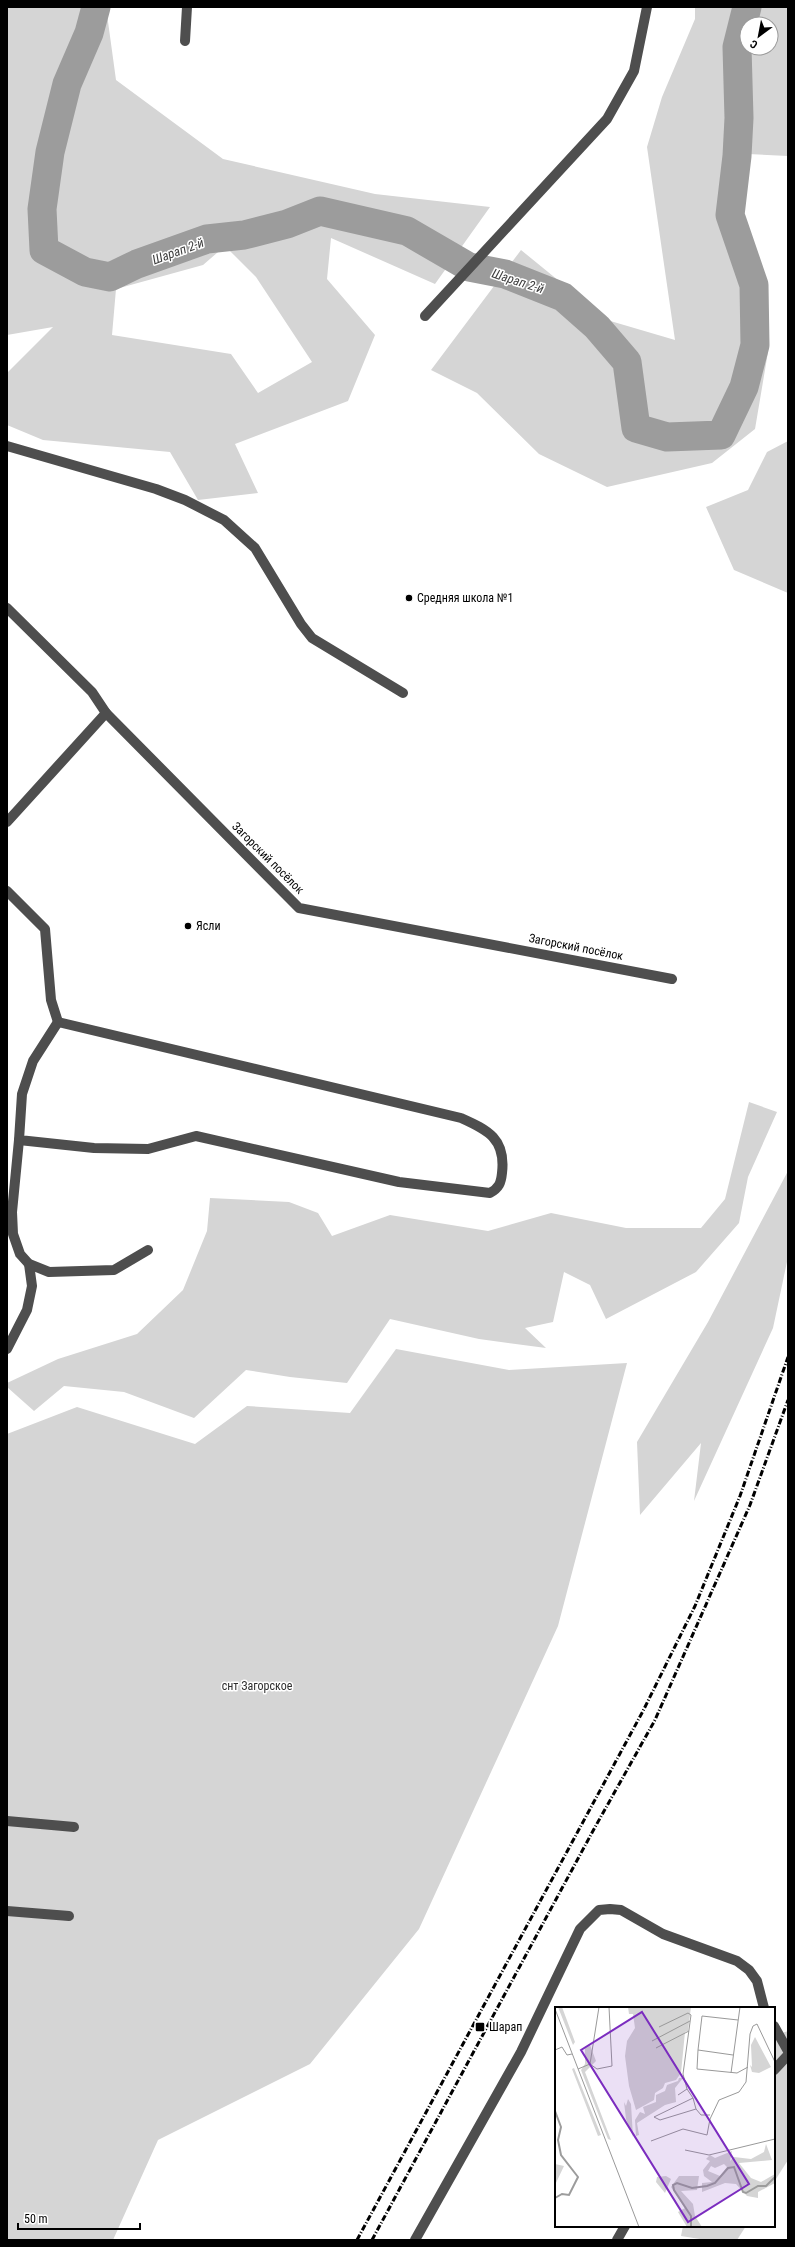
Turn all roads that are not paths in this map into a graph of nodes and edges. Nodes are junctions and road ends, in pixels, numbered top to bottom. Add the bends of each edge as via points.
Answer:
1 (187, 7) edge
2 (647, 7) edge
3 (185, 40) dead end
4 (425, 316) dead end
5 (7, 446) edge
6 (7, 608) edge
7 (403, 693) dead end
8 (106, 713) junction
9 (7, 822) edge
10 (7, 891) edge
11 (672, 979) dead end
12 (58, 1022) junction
13 (19, 1140) junction
14 (10, 1196) edge
15 (12, 1243) edge
16 (148, 1250) dead end
17 (29, 1264) junction
18 (7, 1349) edge
19 (7, 1821) edge
20 (74, 1827) dead end
21 (7, 1911) edge
22 (69, 1916) dead end
23 (764, 2007) edge
24 (775, 2028) edge
25 (788, 2051) edge
26 (788, 2056) edge
27 (775, 2069) edge
28 (624, 2227) edge
29 (415, 2240) edge
30 (617, 2240) edge

1 - 3 street
2 - 4 street via 634,71 607,119
5 - 7 street via 156,489 219,517 236,529 254,548 312,638
6 - 8 street, Загорский посёлок via 92,692
8 - 9 street
8 - 11 street, Загорский посёлок via 299,908
10 - 12 street via 45,929 51,1000
12 - 13 street via 34,1061 22,1094
12 - 13 street via 461,1118 480,1126 494,1138 503,1153 501,1182 497,1189 490,1193 399,1182 196,1136 148,1149 94,1148
13 - 14 street
14 - 15 street
15 - 17 street
16 - 17 street via 114,1270 49,1272
17 - 18 street via 32,1286 27,1310
19 - 20 street
21 - 22 street
23 - 29 street via 757,1981 749,1970 737,1961 663,1934 622,1910 599,1910 580,1929 521,2052
24 - 25 street
26 - 27 street
28 - 30 street

